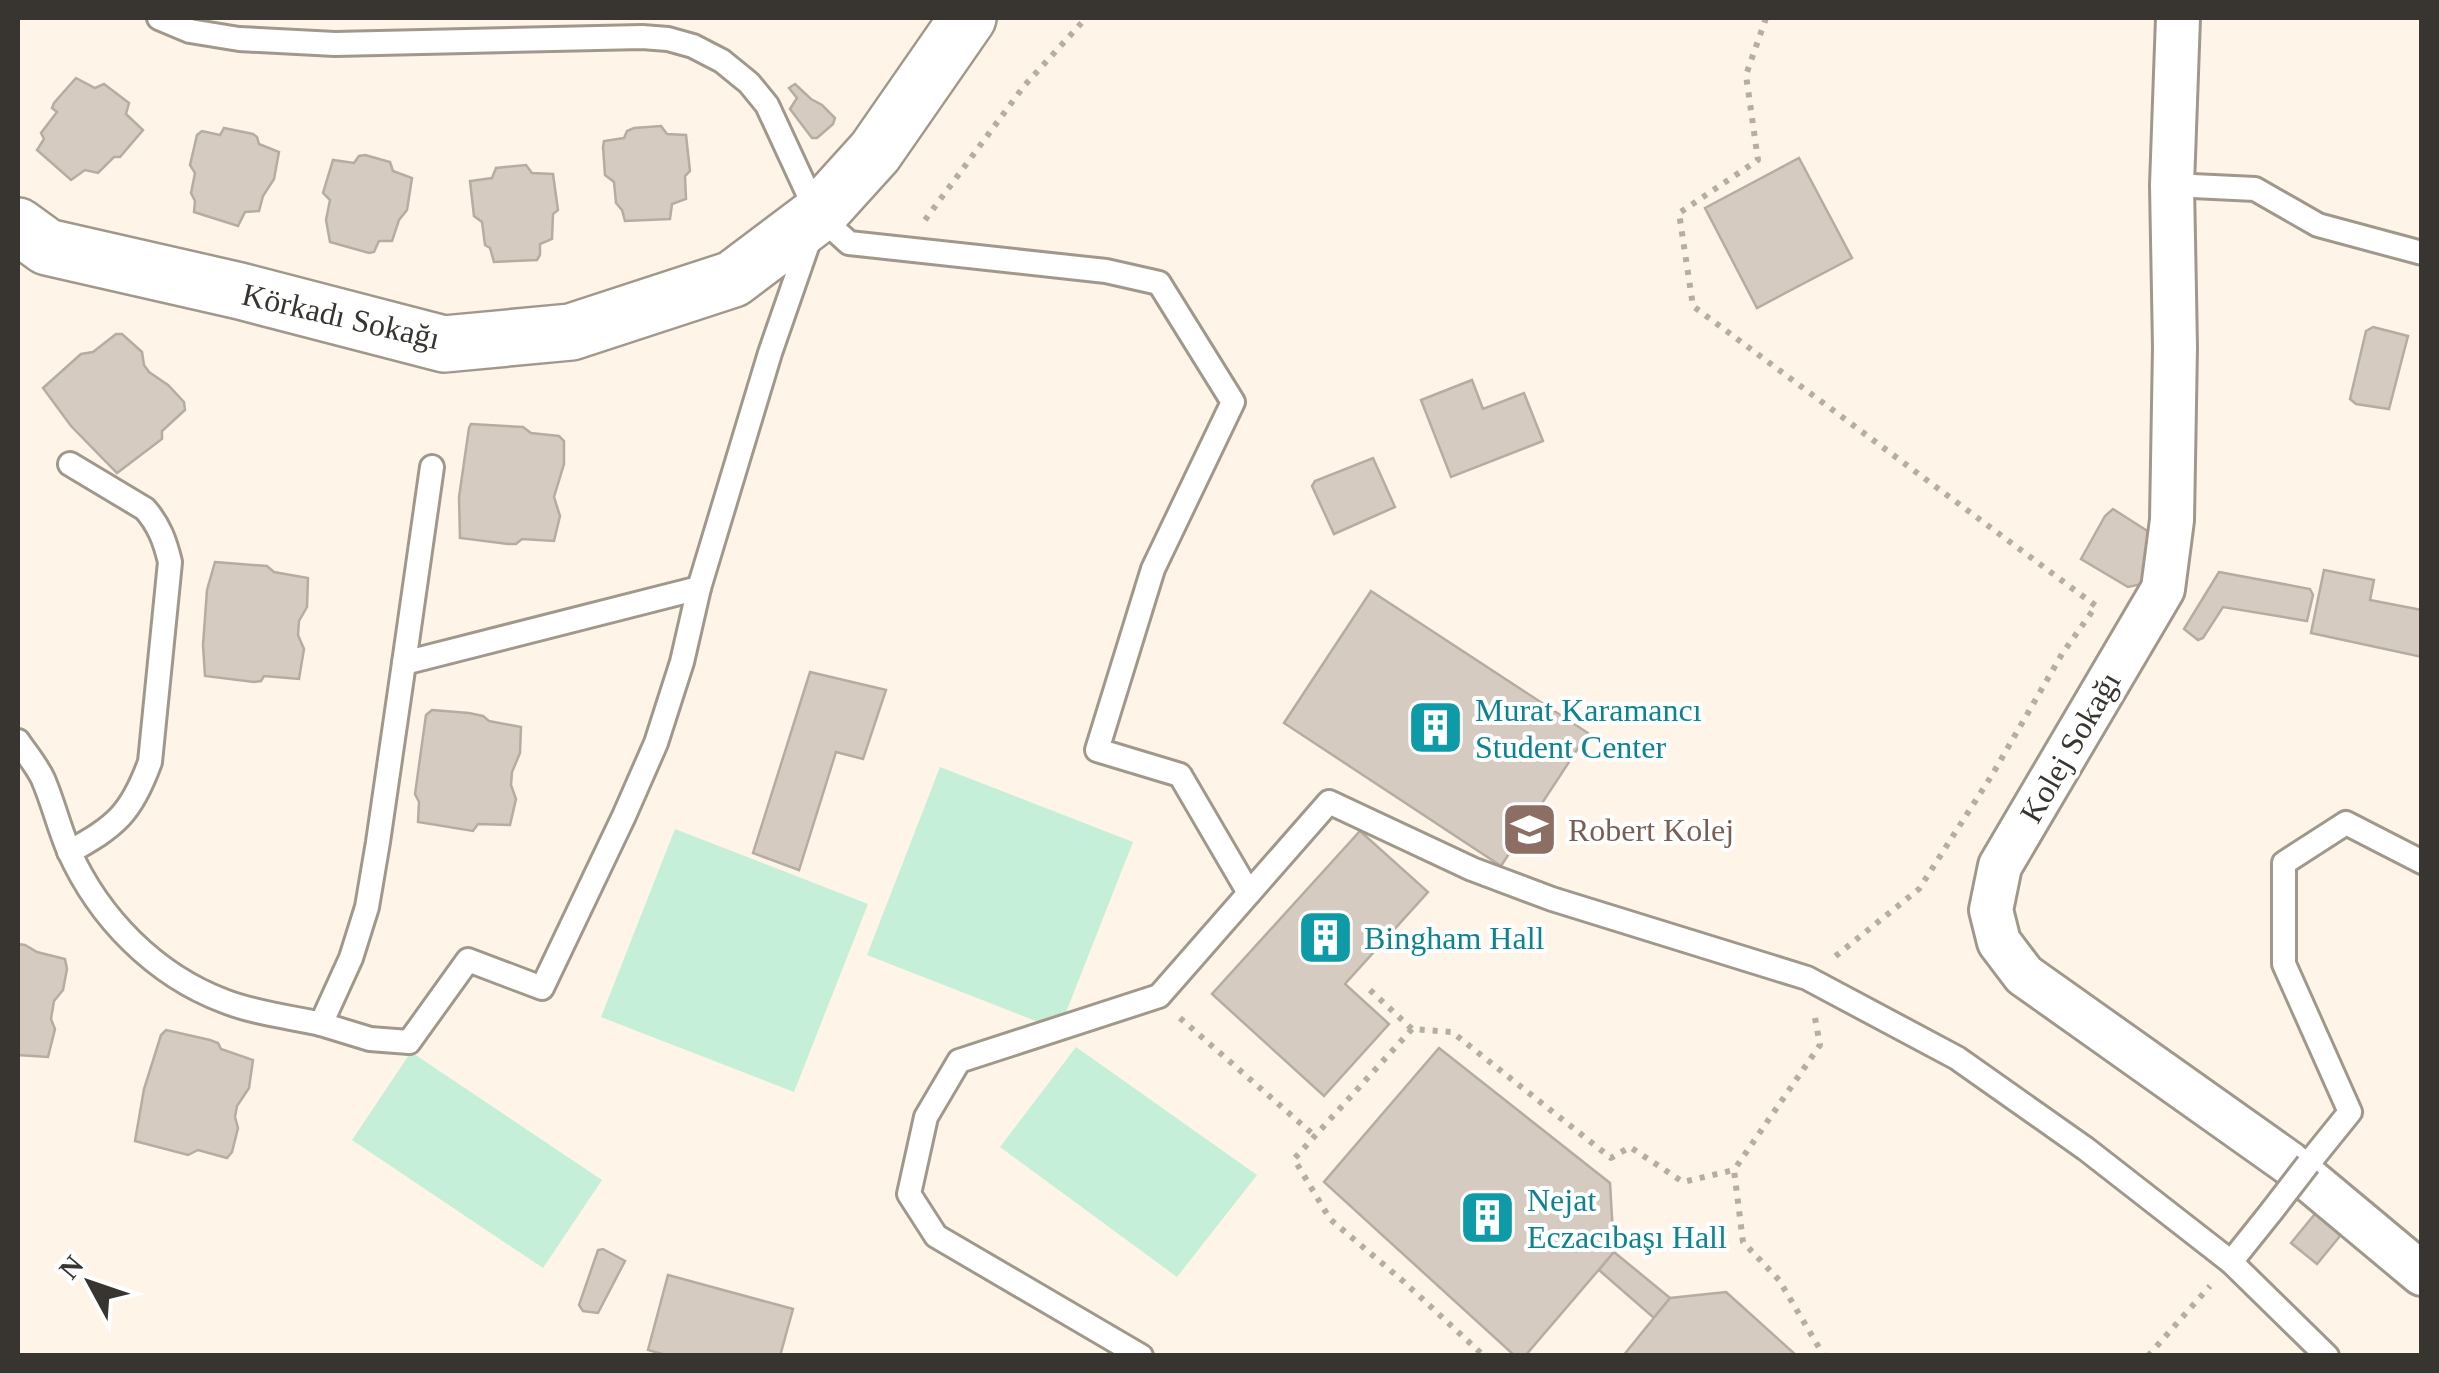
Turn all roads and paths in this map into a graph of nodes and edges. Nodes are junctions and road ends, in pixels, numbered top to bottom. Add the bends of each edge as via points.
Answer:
1 (160, 18) edge
2 (968, 18) edge
3 (1086, 18) edge
4 (1766, 18) edge
5 (2178, 18) edge
6 (2172, 185) junction
7 (818, 215) junction
8 (18, 226) edge
9 (903, 249) junction
10 (2422, 253) edge
11 (70, 464) dead end
12 (432, 467) dead end
13 (700, 588) junction
14 (404, 663) junction
15 (18, 742) edge
16 (70, 852) junction
17 (2422, 862) edge
18 (1249, 893) junction
19 (1807, 978) junction
20 (1370, 990) dead end
21 (1180, 1018) dead end
22 (321, 1024) junction
23 (1412, 1029) junction
24 (1820, 1045) dead end
25 (1314, 1136) junction
26 (1734, 1170) junction
27 (2232, 1262) junction
28 (2422, 1274) edge
29 (1142, 1356) edge
30 (1484, 1356) edge
31 (1824, 1356) edge
32 (2148, 1356) edge
33 (2326, 1356) edge

1 - 7 lane via 190,31 286,43 642,37 693,46 722,61 767,105
2 - 7 street, Körkadı Sokağı via 874,152
3 - 9 path via 1024,86
4 - 19 path via 1746,75 1758,160 1679,213 1693,306 2096,606 1919,889
5 - 6 street, Kolej Sokağı
6 - 10 lane via 2256,189 2318,224
6 - 28 street, Kolej Sokağı via 2172,500 2163,589 2000,866 1991,910 1998,942 2024,975 2288,1163
7 - 8 street, Körkadı Sokağı via 733,279 571,332 444,344 47,247
7 - 9 lane via 849,243
7 - 13 lane
9 - 18 lane via 1159,283 1233,402 1153,569 1097,750 1180,775
11 - 16 lane via 145,509 170,562 150,762 122,815
12 - 14 lane
13 - 14 lane
13 - 22 lane via 656,742 542,988 468,960 410,1042
14 - 22 lane via 366,907
15 - 16 lane via 42,777
16 - 22 lane via 100,906 152,960 226,1002
17 - 27 lane, bridge via 2346,822 2284,863 2284,964 2350,1112
18 - 19 lane via 1329,802 1552,899
18 - 29 lane via 1159,996 959,1061 926,1117 909,1194 936,1236
19 - 27 lane via 1957,1058
20 - 23 path
21 - 25 path
23 - 25 path
23 - 26 path via 1452,1032 1611,1158 1630,1147 1682,1182
24 - 26 path
25 - 30 path via 1294,1158 1330,1219
26 - 31 path via 1743,1242 1779,1280
27 - 32 path
27 - 33 lane

